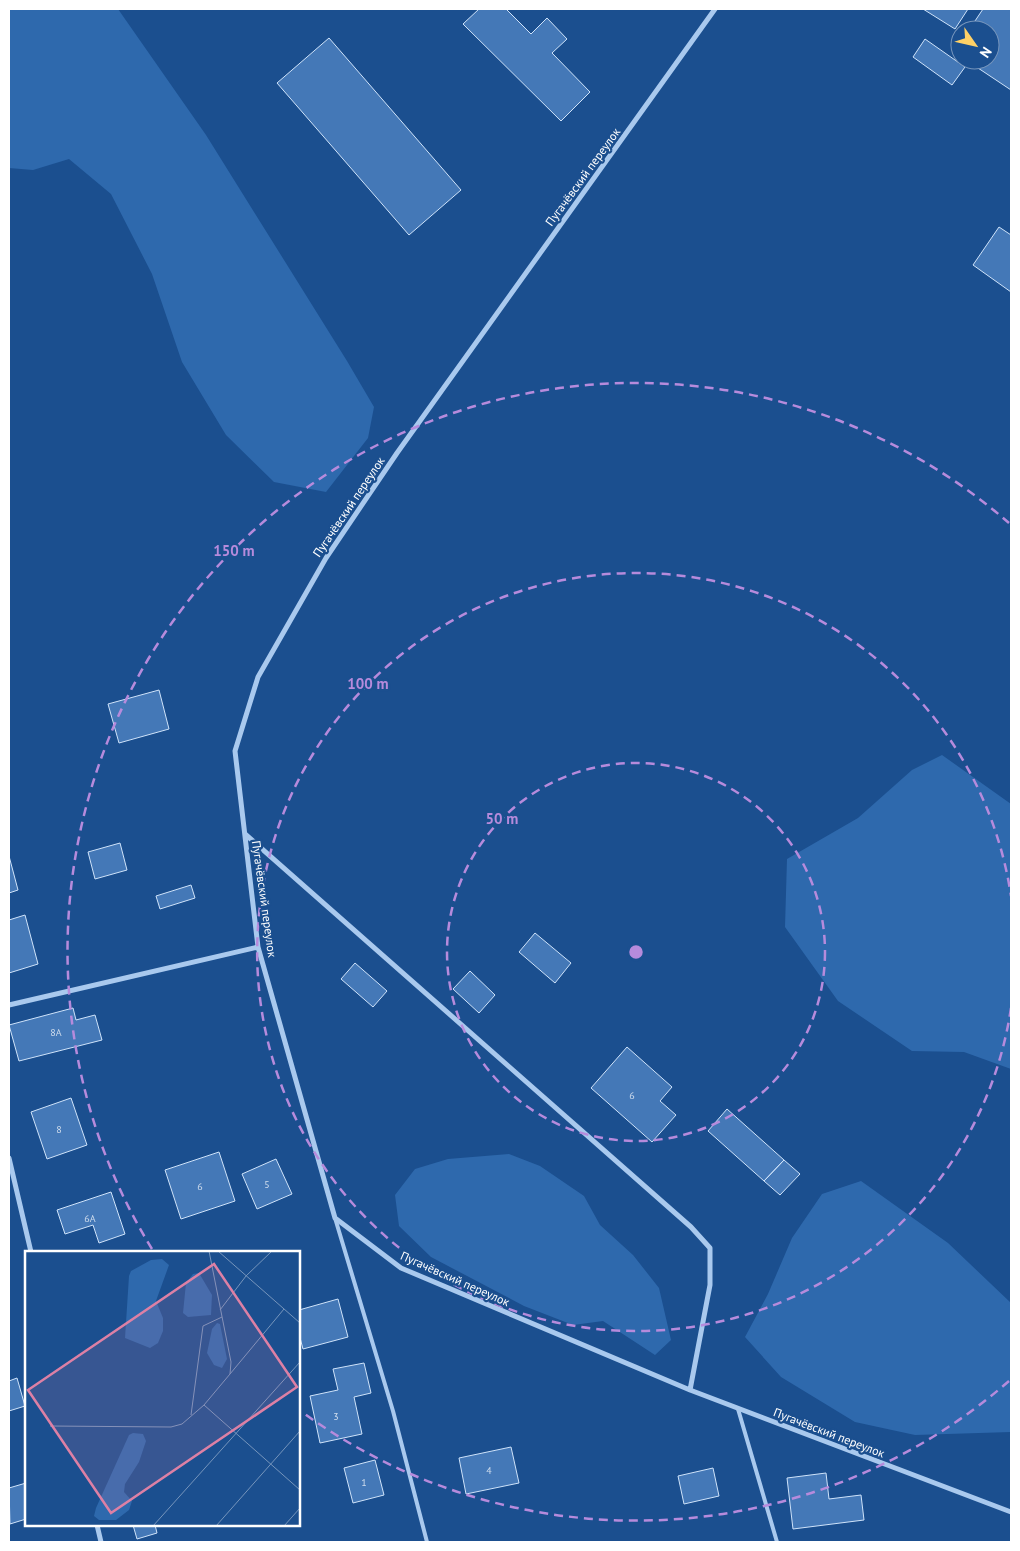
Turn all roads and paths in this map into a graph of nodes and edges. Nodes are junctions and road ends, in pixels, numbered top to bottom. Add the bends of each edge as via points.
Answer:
1 (715, 9) edge
2 (245, 834) junction
3 (258, 947) junction
4 (9, 1006) edge
5 (9, 1158) edge
6 (335, 1218) junction
7 (31, 1251) edge
8 (690, 1390) junction
9 (738, 1409) junction
10 (1011, 1512) edge
11 (97, 1526) edge
12 (101, 1542) edge
13 (427, 1542) edge
14 (777, 1542) edge

1 - 2 street, Пугачёвский переулок via 397,453 326,558 258,677 235,751
2 - 3 street, Пугачёвский переулок
2 - 8 street via 691,1226 710,1248 710,1285
3 - 4 street
3 - 6 street, Пугачёвский переулок
5 - 7 street
6 - 8 street, Пугачёвский переулок via 401,1268
6 - 13 lane via 393,1411
8 - 9 street, Пугачёвский переулок
9 - 10 street, Пугачёвский переулок
9 - 14 lane
11 - 12 street

